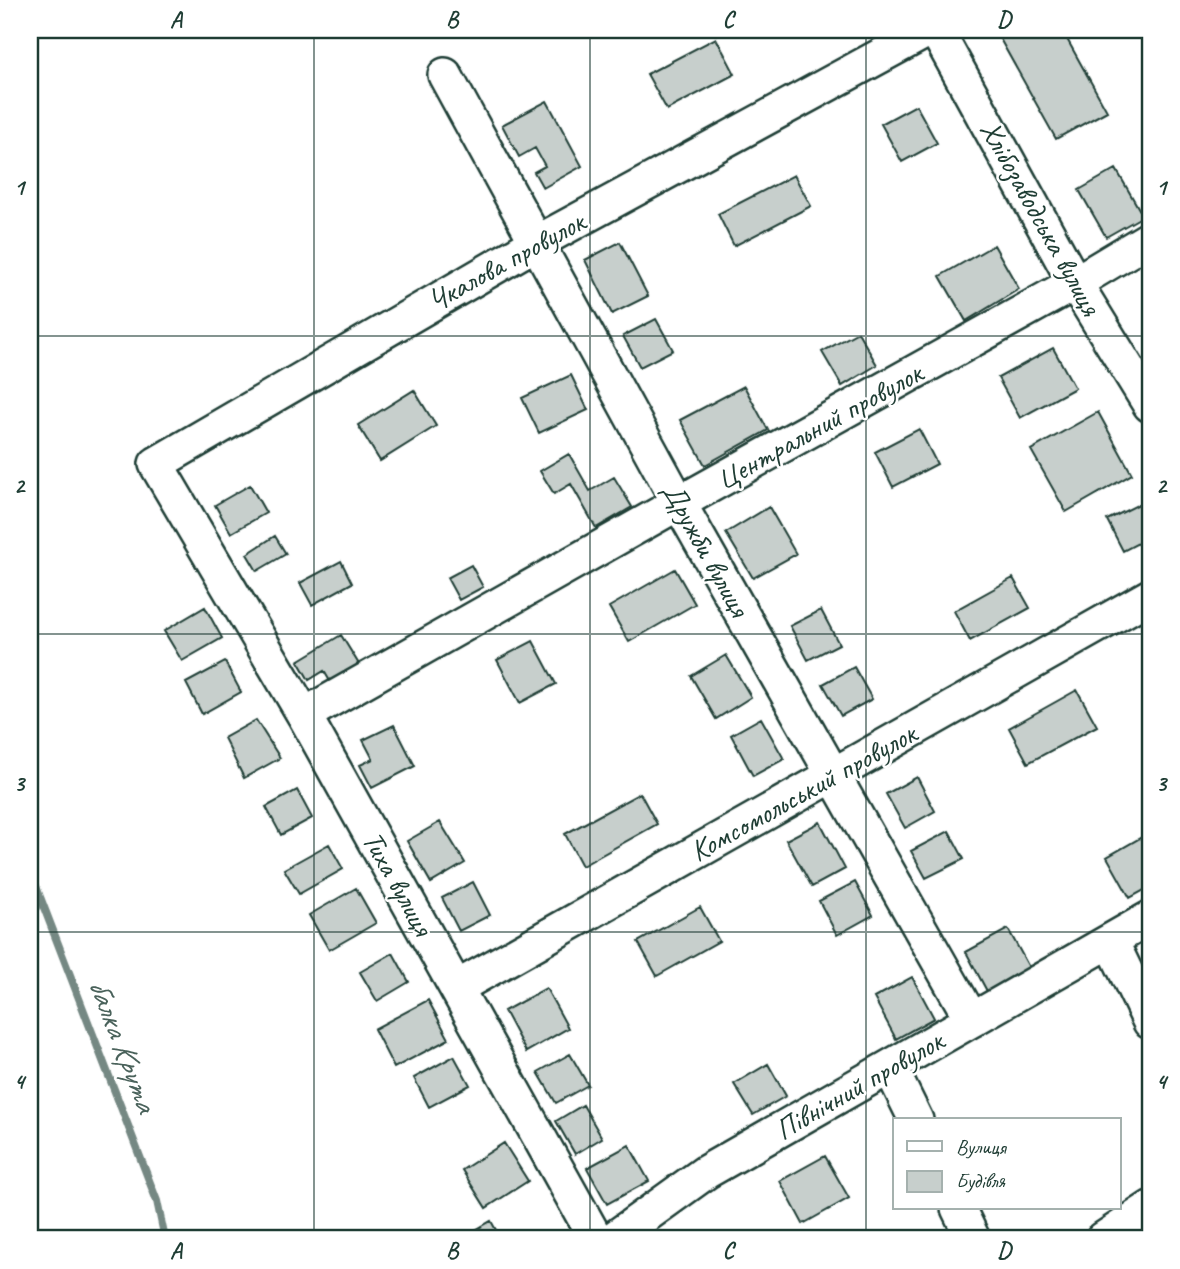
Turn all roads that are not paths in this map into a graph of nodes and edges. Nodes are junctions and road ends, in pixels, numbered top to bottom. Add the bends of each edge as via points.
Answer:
1 (928, 30) edge
2 (936, 30) edge
3 (445, 75) dead end
4 (1150, 238) edge
5 (536, 243) junction
6 (1075, 283) junction
7 (1150, 405) edge
8 (679, 503) junction
9 (195, 530) joint
10 (1150, 596) edge
11 (304, 715) junction
12 (834, 775) junction
13 (1150, 918) edge
14 (1111, 941) junction
15 (456, 988) junction
16 (972, 1020) junction
17 (1150, 1022) edge
18 (890, 1067) junction
19 (915, 1118) edge
20 (1150, 1208) edge
21 (958, 1210) edge
22 (596, 1239) edge
23 (613, 1239) edge
24 (973, 1239) edge
25 (1103, 1239) edge

1 - 5 street, Чкалова провулок
2 - 6 street, Хлібозаводська вулиця
3 - 5 street, Дружби вулиця
4 - 6 street, Центральний провулок
5 - 8 street, Дружби вулиця
5 - 9 street, Чкалова провулок via 156,464
6 - 7 street, Хлібозаводська вулиця
6 - 8 street, Центральний провулок
8 - 11 street, Центральний провулок
8 - 12 street, Дружби вулиця
9 - 11 street, Тиха вулиця
10 - 12 street, Комсомольський провулок
11 - 15 street, Тиха вулиця
12 - 15 street, Комсомольський провулок
12 - 16 street, Дружби вулиця
13 - 14 street, Північний провулок
14 - 16 street, Північний провулок
14 - 17 street
15 - 22 street, Тиха вулиця
16 - 18 street, Північний провулок
18 - 19 street
18 - 23 street, Північний провулок via 706,1172
20 - 25 street
21 - 24 street

